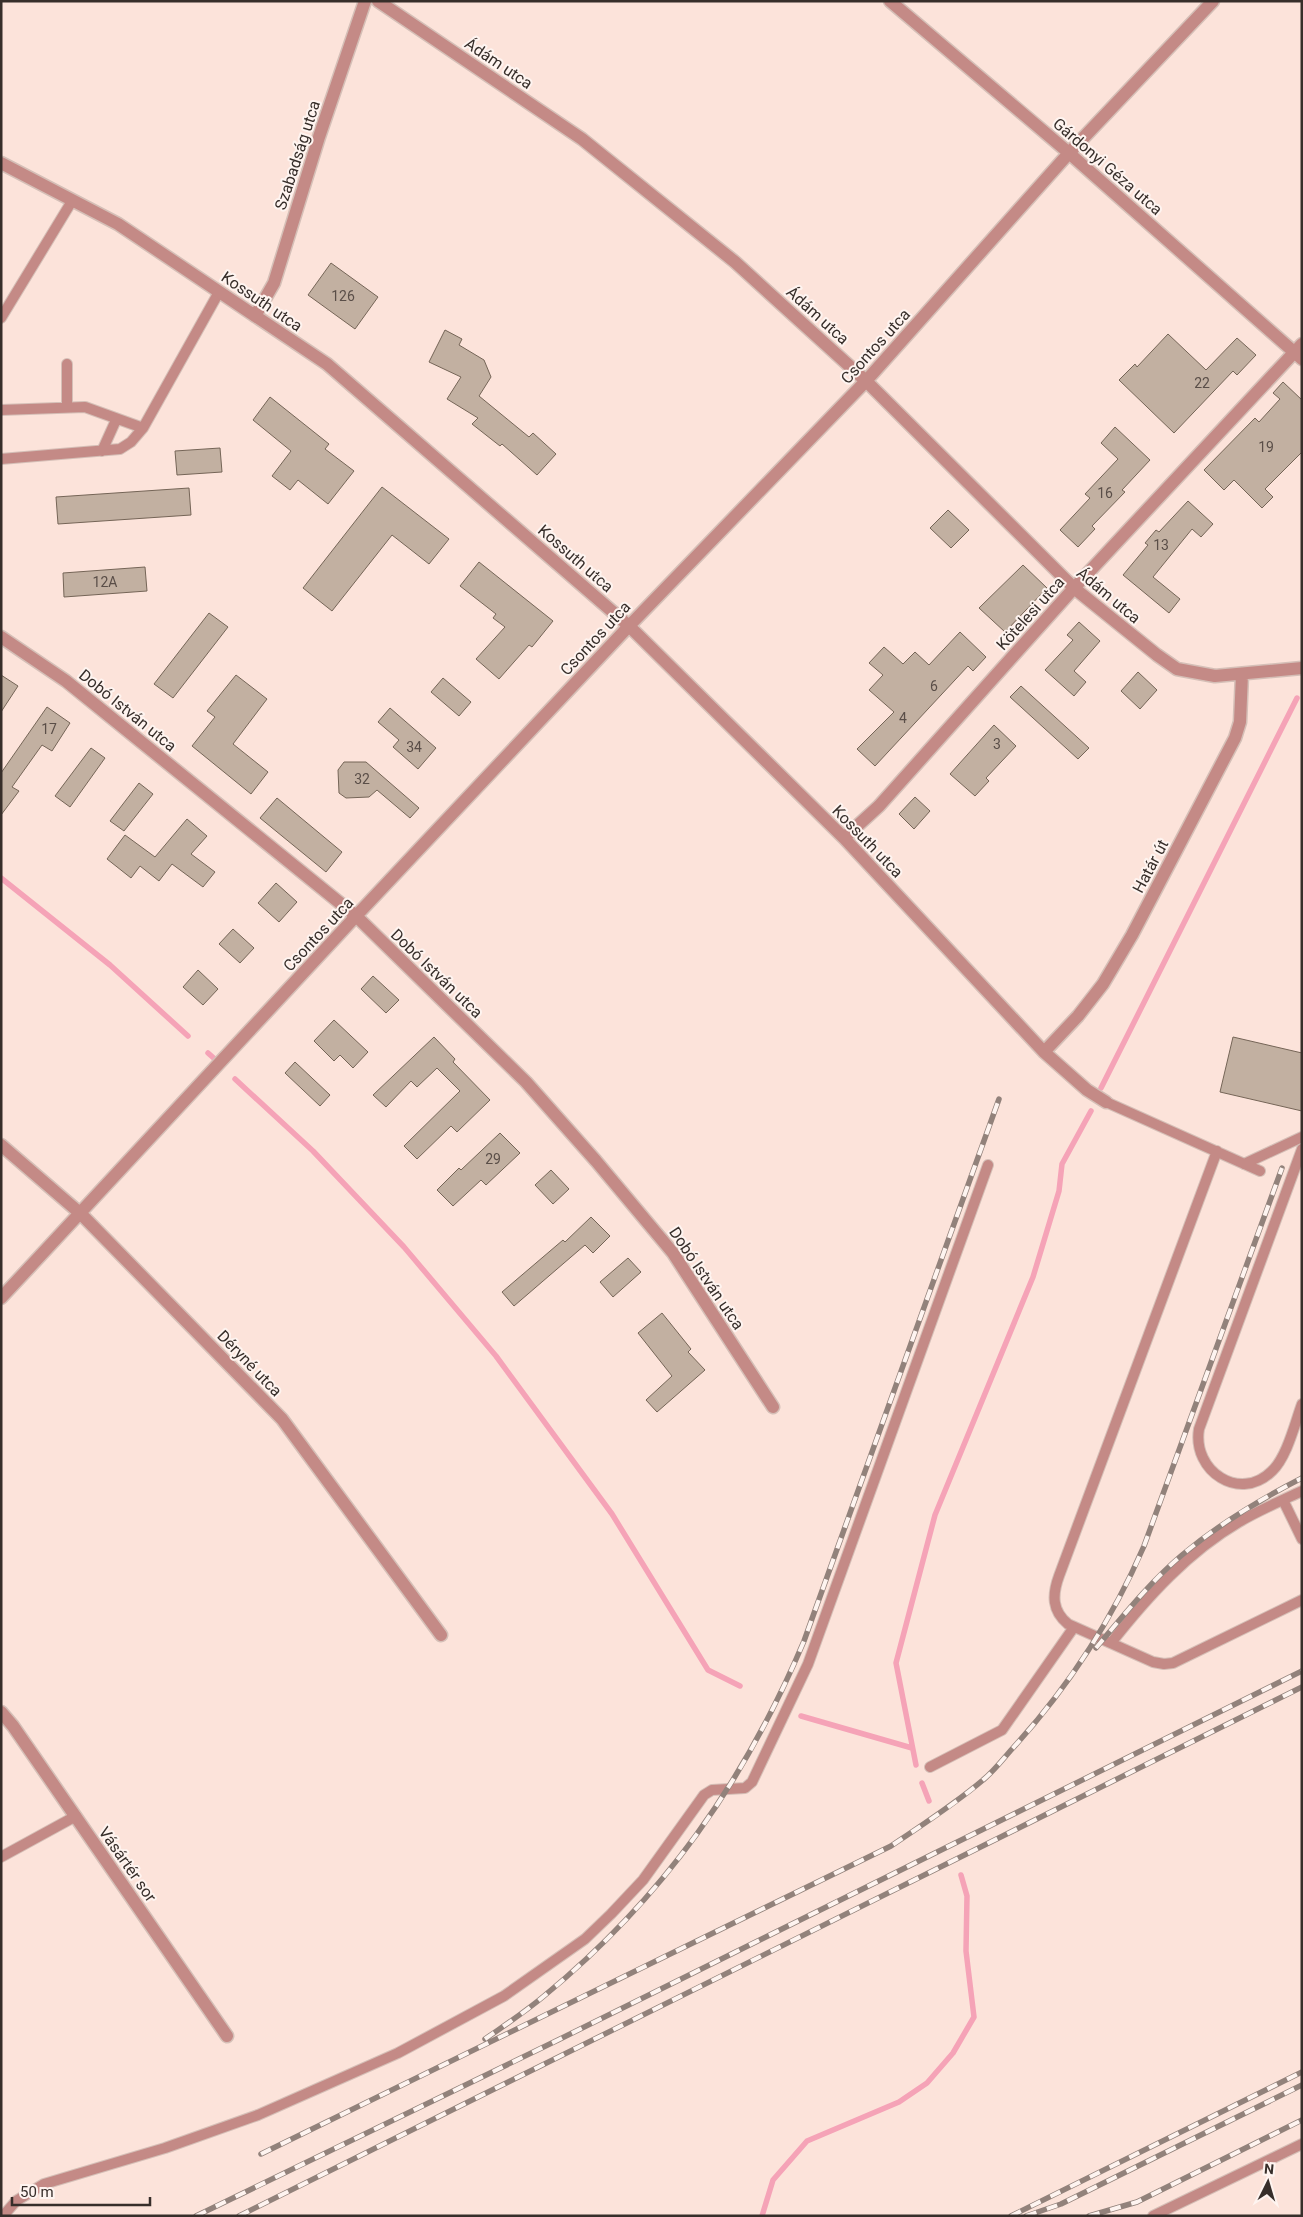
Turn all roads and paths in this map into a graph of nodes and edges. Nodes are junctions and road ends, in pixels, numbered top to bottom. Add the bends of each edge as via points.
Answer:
1 (365, 1) edge
2 (378, 1) edge
3 (890, 1) edge
4 (1213, 1) edge
5 (1069, 153) junction
6 (1, 162) edge
7 (72, 200) junction
8 (219, 292) junction
9 (255, 316) junction
10 (1, 318) edge
11 (1299, 352) edge
12 (67, 364) dead end
13 (866, 381) junction
14 (67, 407) junction
15 (1, 410) edge
16 (116, 420) junction
17 (143, 428) junction
18 (102, 451) junction
19 (1, 459) edge
20 (1074, 588) junction
21 (629, 626) junction
22 (1, 637) edge
23 (1302, 668) edge
24 (1242, 674) junction
25 (844, 838) junction
26 (356, 916) junction
27 (1044, 1052) junction
28 (1106, 1102) joint
29 (1302, 1137) edge
30 (1, 1145) edge
31 (1302, 1149) edge
32 (1217, 1151) junction
33 (1244, 1164) junction
34 (988, 1165) dead end
35 (1260, 1171) dead end
36 (81, 1214) junction
37 (1, 1298) edge
38 (1302, 1404) edge
39 (773, 1407) dead end
40 (1302, 1491) edge
41 (1283, 1500) junction
42 (1302, 1539) edge
43 (1302, 1600) edge
44 (1074, 1627) junction
45 (441, 1635) dead end
46 (1111, 1642) junction
47 (1, 1712) edge
48 (930, 1767) dead end
49 (76, 1816) junction
50 (1, 1857) edge
51 (227, 2036) dead end
52 (1302, 2144) edge
53 (3, 2216) edge
54 (1153, 2216) edge

1 - 9 street, Szabadság utca via 274,283
2 - 13 street, Ádám utca via 582,139 735,262
3 - 5 street, Gárdonyi Géza utca
4 - 5 street, Csontos utca
5 - 11 street, Gárdonyi Géza utca
5 - 13 street, Csontos utca
6 - 7 street, Kossuth utca
7 - 8 street, Kossuth utca via 118,224
7 - 10 lane
8 - 9 street, Kossuth utca
8 - 17 lane
9 - 21 street, Kossuth utca via 327,364
11 - 20 street, Kötelesi utca
12 - 14 lane
13 - 20 street, Ádám utca
13 - 21 street, Csontos utca
14 - 15 lane
14 - 16 lane via 85,407
16 - 17 lane
16 - 18 lane
17 - 18 lane via 126,447
18 - 19 lane
20 - 24 street, Ádám utca via 1177,668 1215,676
20 - 25 street, Kötelesi utca via 879,806
21 - 25 street, Kossuth utca
21 - 26 street, Csontos utca
22 - 26 street, Dobó István utca via 66,681
23 - 24 street, Ádám utca
24 - 27 street, Határ út via 1240,722 1218,771 1103,984
25 - 27 street, Kossuth utca
26 - 36 street, Csontos utca
26 - 39 street, Dobó István utca via 526,1082 596,1161 673,1252
27 - 28 street, Kossuth utca via 1087,1090
28 - 32 lane
29 - 33 lane
30 - 36 street, Déryné utca
31 - 38 lane via 1199,1429 1198,1443 1204,1462 1213,1473 1232,1482 1246,1483 1266,1476 1281,1459
32 - 33 lane
32 - 44 lane via 1055,1586 1053,1595 1060,1618
33 - 35 lane
34 - 53 lane via 808,1664 748,1786 712,1790 704,1795 642,1880 610,1914 584,1939 504,1996 398,2053 258,2115 165,2148 44,2184 16,2201
36 - 37 street, Csontos utca
36 - 45 street, Déryné utca via 282,1419
40 - 41 lane
41 - 42 lane
41 - 46 lane via 1240,1521 1199,1549 1155,1590
43 - 46 lane via 1173,1663 1153,1662
44 - 46 lane
44 - 48 lane via 1002,1730
47 - 49 street, Vásártér sor
49 - 50 lane
49 - 51 street, Vásártér sor
52 - 54 lane

